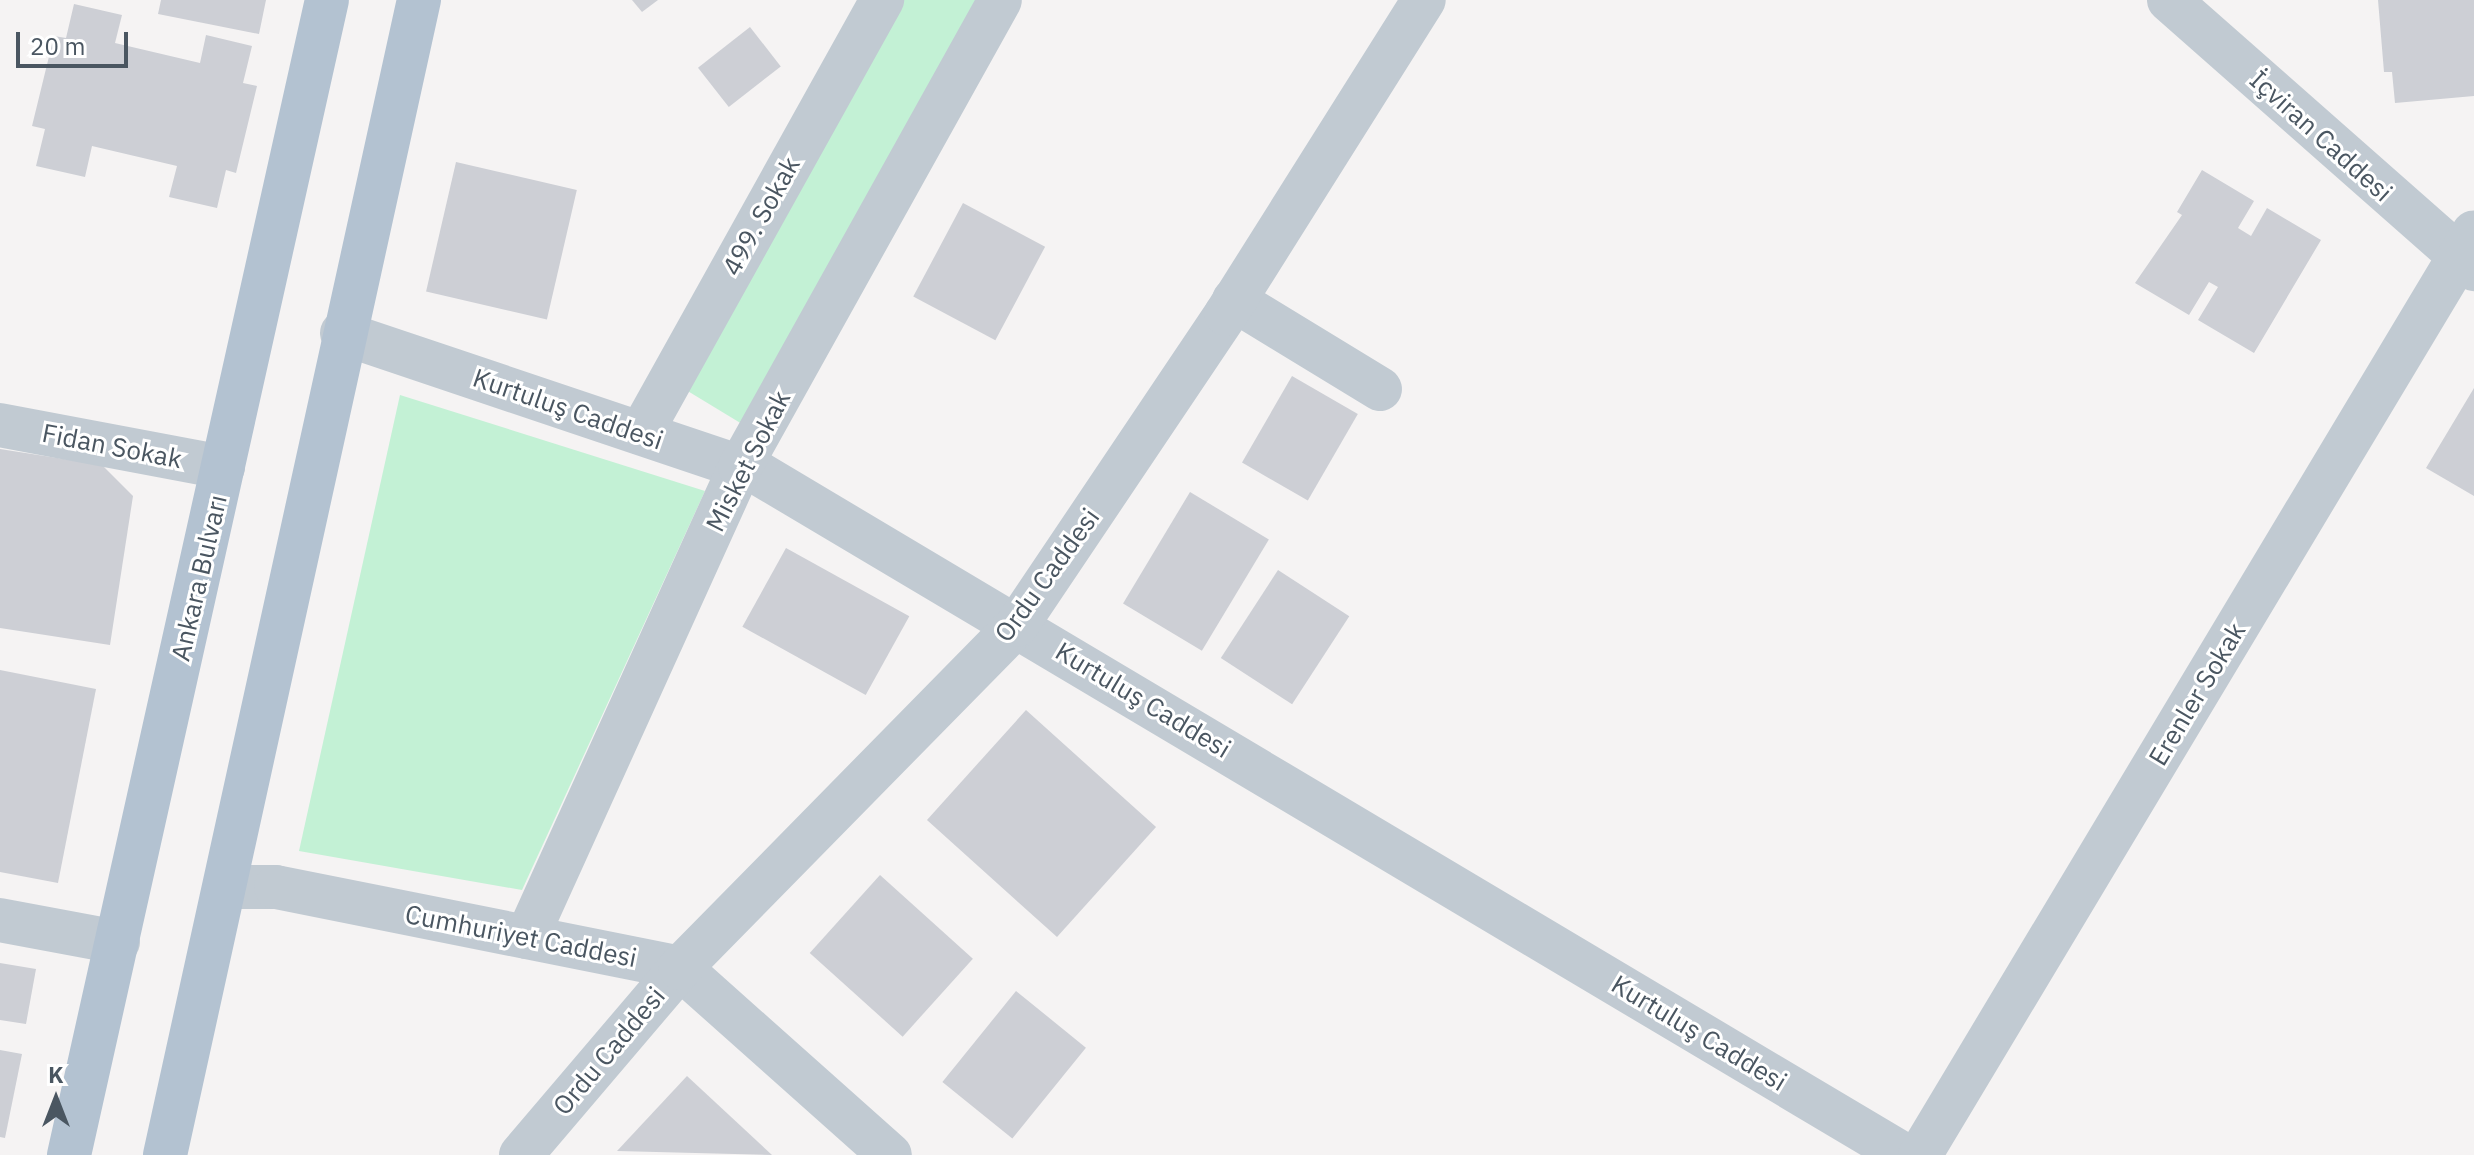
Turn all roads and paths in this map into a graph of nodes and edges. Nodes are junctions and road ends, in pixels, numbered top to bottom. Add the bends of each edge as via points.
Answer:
1 (327, 0) edge
2 (419, 0) edge
3 (882, 0) edge
4 (1000, 0) edge
5 (1424, 0) edge
6 (2169, 0) edge
7 (2469, 253) edge
8 (1234, 300) junction
9 (342, 333) junction
10 (1380, 389) dead end
11 (0, 425) edge
12 (641, 433) junction
13 (223, 467) junction
14 (740, 467) junction
15 (1017, 625) junction
16 (227, 887) junction
17 (0, 920) edge
18 (527, 937) junction
19 (118, 942) junction
20 (680, 968) junction
21 (69, 1155) edge
22 (165, 1155) edge
23 (521, 1155) edge
24 (890, 1155) edge
25 (1904, 1155) edge
26 (1920, 1155) edge

1 - 13 main road, Ankara Bulvarı
2 - 9 main road
3 - 12 street, 499. Sokak
4 - 14 street, Misket Sokak
5 - 8 street, Ordu Caddesi
6 - 7 street, İçviran Caddesi
7 - 26 street, Erenler Sokak
8 - 10 street
8 - 15 street, Ordu Caddesi
9 - 12 street, Kurtuluş Caddesi
9 - 16 main road
11 - 13 street, Fidan Sokak
12 - 14 street, Kurtuluş Caddesi
13 - 19 main road, Ankara Bulvarı
14 - 15 street, Kurtuluş Caddesi
14 - 18 street, Misket Sokak
15 - 20 street, Ordu Caddesi
15 - 25 street, Kurtuluş Caddesi
16 - 18 street, Cumhuriyet Caddesi via 276,887
16 - 22 main road
17 - 19 street
18 - 20 street, Cumhuriyet Caddesi
19 - 21 main road, Ankara Bulvarı
20 - 23 street, Ordu Caddesi
20 - 24 street

